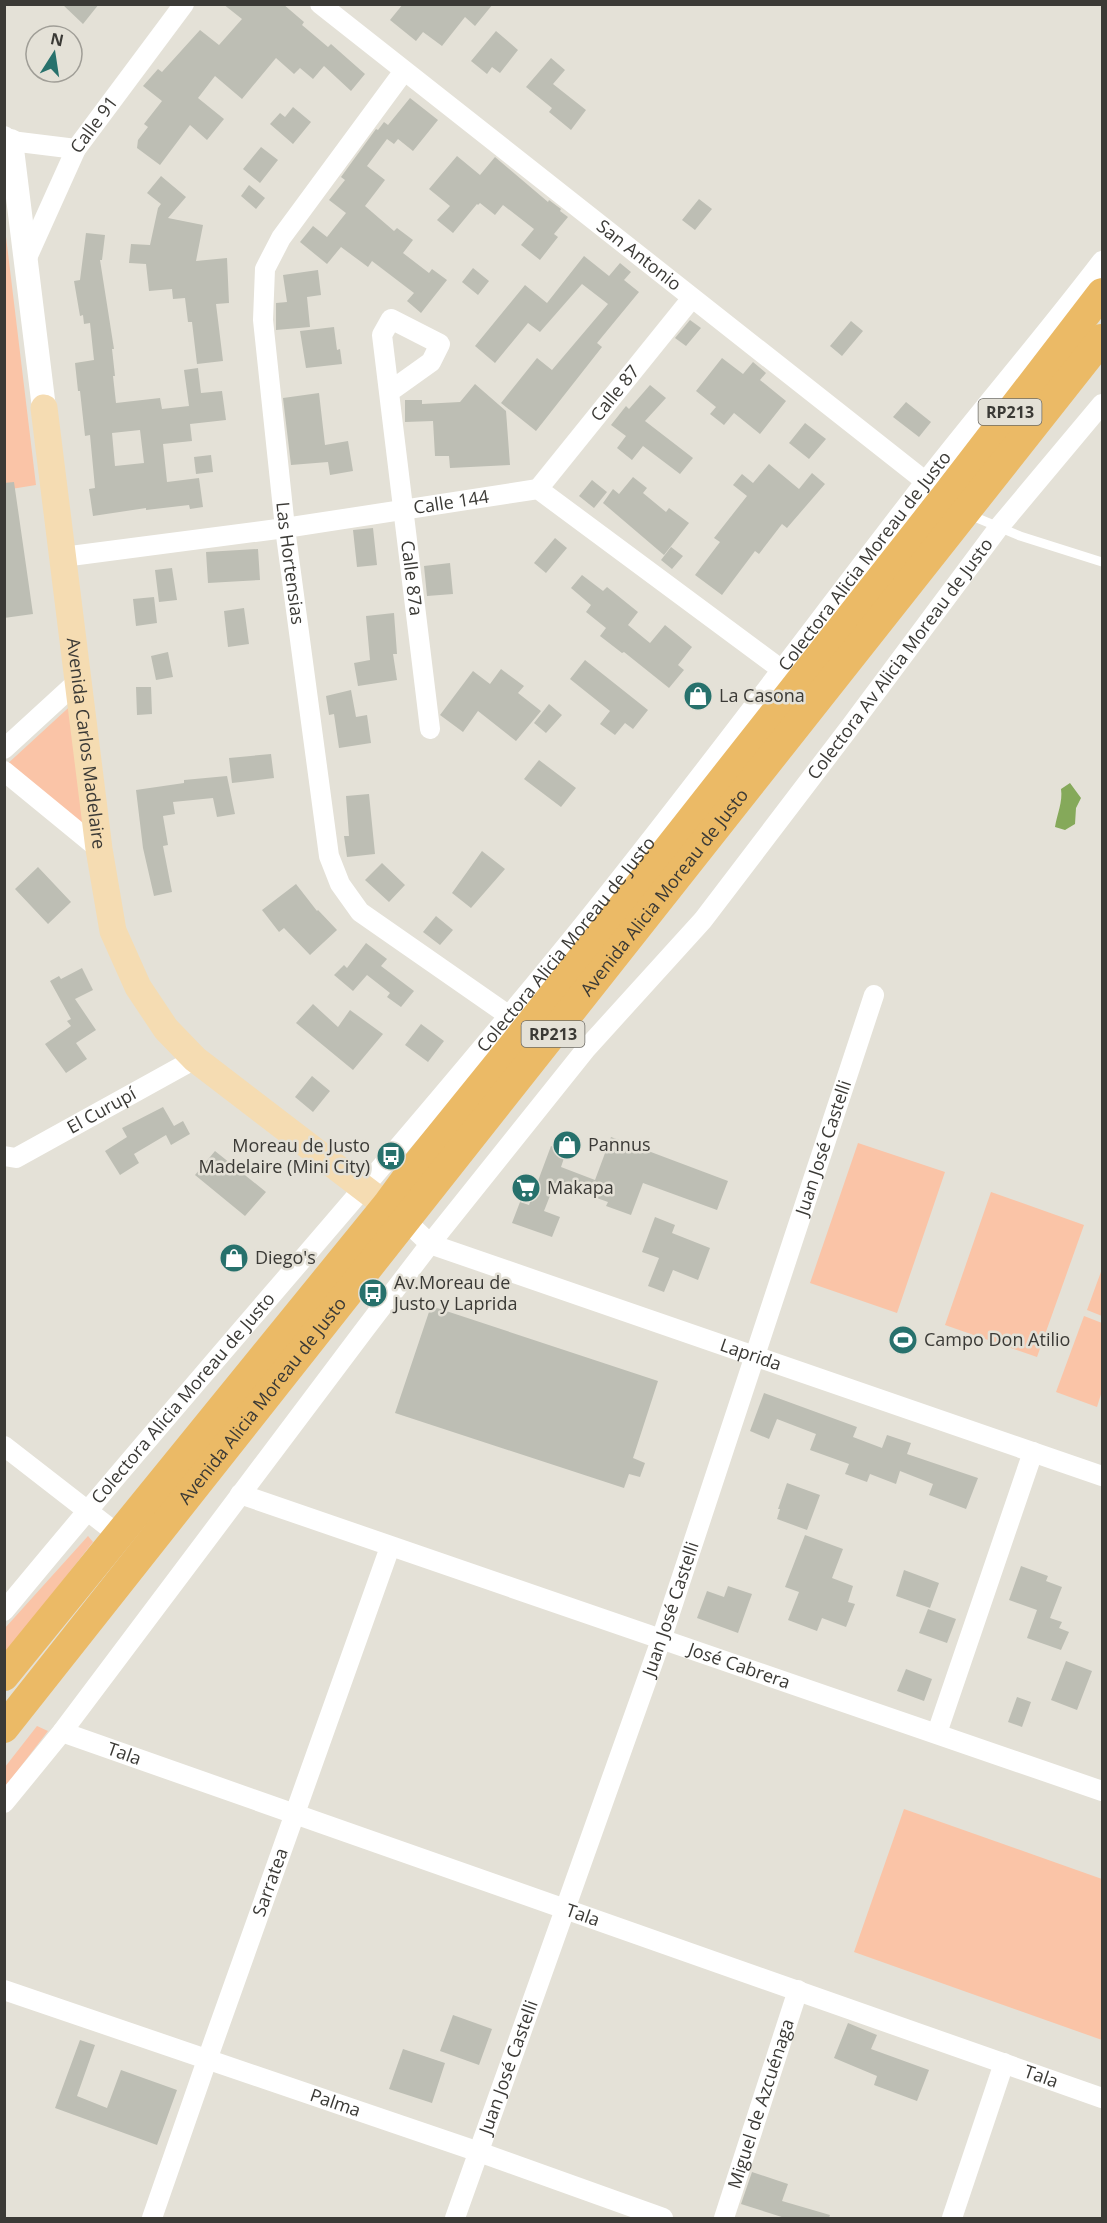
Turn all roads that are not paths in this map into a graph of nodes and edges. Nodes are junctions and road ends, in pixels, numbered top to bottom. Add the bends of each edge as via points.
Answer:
1 (184, 4) edge
2 (320, 4) edge
3 (404, 71) junction
4 (8, 138) edge
5 (76, 149) junction
6 (26, 260) junction
7 (1102, 261) edge
8 (1102, 293) edge
9 (692, 298) junction
10 (1093, 334) edge
11 (389, 392) dead end
12 (1102, 404) edge
13 (44, 408) joint
14 (538, 489) junction
15 (948, 500) junction
16 (403, 510) junction
17 (999, 527) junction
18 (285, 528) junction
19 (63, 557) junction
20 (1102, 562) edge
21 (782, 670) junction
22 (78, 681) junction
23 (430, 729) dead end
24 (4, 749) edge
25 (4, 771) edge
26 (99, 849) junction
27 (874, 995) dead end
28 (508, 1015) junction
29 (195, 1059) junction
30 (4, 1156) edge
31 (385, 1204) junction
32 (430, 1244) junction
33 (753, 1355) junction
34 (4, 1446) edge
35 (1033, 1452) junction
36 (1102, 1476) edge
37 (240, 1494) junction
38 (87, 1510) junction
39 (120, 1536) junction
40 (390, 1547) junction
41 (4, 1611) edge
42 (661, 1640) junction
43 (4, 1676) edge
44 (4, 1728) edge
45 (62, 1732) junction
46 (937, 1733) junction
47 (1102, 1791) edge
48 (4, 1803) edge
49 (295, 1815) junction
50 (565, 1908) junction
51 (4, 1990) edge
52 (798, 1990) junction
53 (207, 2060) junction
54 (1004, 2063) junction
55 (1102, 2098) edge
56 (479, 2152) junction
57 (152, 2218) edge
58 (455, 2218) edge
59 (663, 2218) edge
60 (724, 2218) edge
61 (952, 2218) edge

1 - 5 street, Calle 91
2 - 3 street, San Antonio
3 - 9 street, San Antonio
3 - 18 street, Las Hortensias via 281,238 265,269 263,320
4 - 5 street
4 - 6 street, Avenida Carlos Madelaire
5 - 6 street, Calle 91
6 - 13 street, Avenida Carlos Madelaire
7 - 15 street, Colectora Alicia Moreau de Justo via 1042,338
8 - 10 main road, Avenida Alicia Moreau de Justo / RP213
9 - 14 street, Calle 87
9 - 15 street, San Antonio
10 - 15 main road, Avenida Alicia Moreau de Justo / RP213
11 - 16 street, Calle 87a
12 - 17 street, Colectora Av Alicia Moreau de Justo
13 - 19 main road, Avenida Carlos Madelaire
14 - 16 street, Calle 144
14 - 21 street
15 - 17 lane
15 - 21 street, Colectora Alicia Moreau de Justo
15 - 31 main road, Avenida Alicia Moreau de Justo / RP213
16 - 18 street, Calle 144
16 - 23 street, Calle 87a
17 - 20 lane
17 - 32 street, Colectora Av Alicia Moreau de Justo via 703,920 586,1050
18 - 19 street, Calle 144
18 - 28 street, Las Hortensias via 329,856 340,884 360,912
19 - 22 main road, Avenida Carlos Madelaire
21 - 28 street, Colectora Alicia Moreau de Justo
22 - 24 street
22 - 26 main road, Avenida Carlos Madelaire
25 - 26 street
26 - 29 main road, Avenida Carlos Madelaire via 113,931 138,987 166,1029
27 - 33 street, Juan José Castelli
28 - 31 street, Colectora Alicia Moreau de Justo
29 - 30 street, El Curupí via 16,1158
29 - 31 main road, Avenida Carlos Madelaire
31 - 32 street, Laprida
31 - 38 street, Colectora Alicia Moreau de Justo
31 - 39 main road, Avenida Alicia Moreau de Justo / RP213
31 - 44 main road, Avenida Alicia Moreau de Justo / RP213
32 - 33 street, Laprida
32 - 37 street
33 - 35 street, Laprida
33 - 42 street, Juan José Castelli
34 - 38 street
35 - 36 street, Laprida
35 - 46 street
37 - 40 street, José Cabrera
37 - 45 street
38 - 39 street
38 - 41 street, Colectora Alicia Moreau de Justo
39 - 43 main road, Avenida Alicia Moreau de Justo / RP213
40 - 42 street, José Cabrera
40 - 49 street, Sarratea
42 - 46 street, José Cabrera
42 - 50 street, Juan José Castelli
45 - 48 street
45 - 49 street, Tala
46 - 47 street, José Cabrera
49 - 50 street, Tala
49 - 53 street, Sarratea
50 - 52 street, Tala
50 - 56 street, Juan José Castelli
51 - 53 street, Palma
52 - 54 street, Tala
52 - 60 street, Miguel de Azcuénaga
53 - 56 street, Palma
53 - 57 street, Sarratea
54 - 55 street, Tala
54 - 61 street
56 - 58 street, Juan José Castelli
56 - 59 street, Palma

